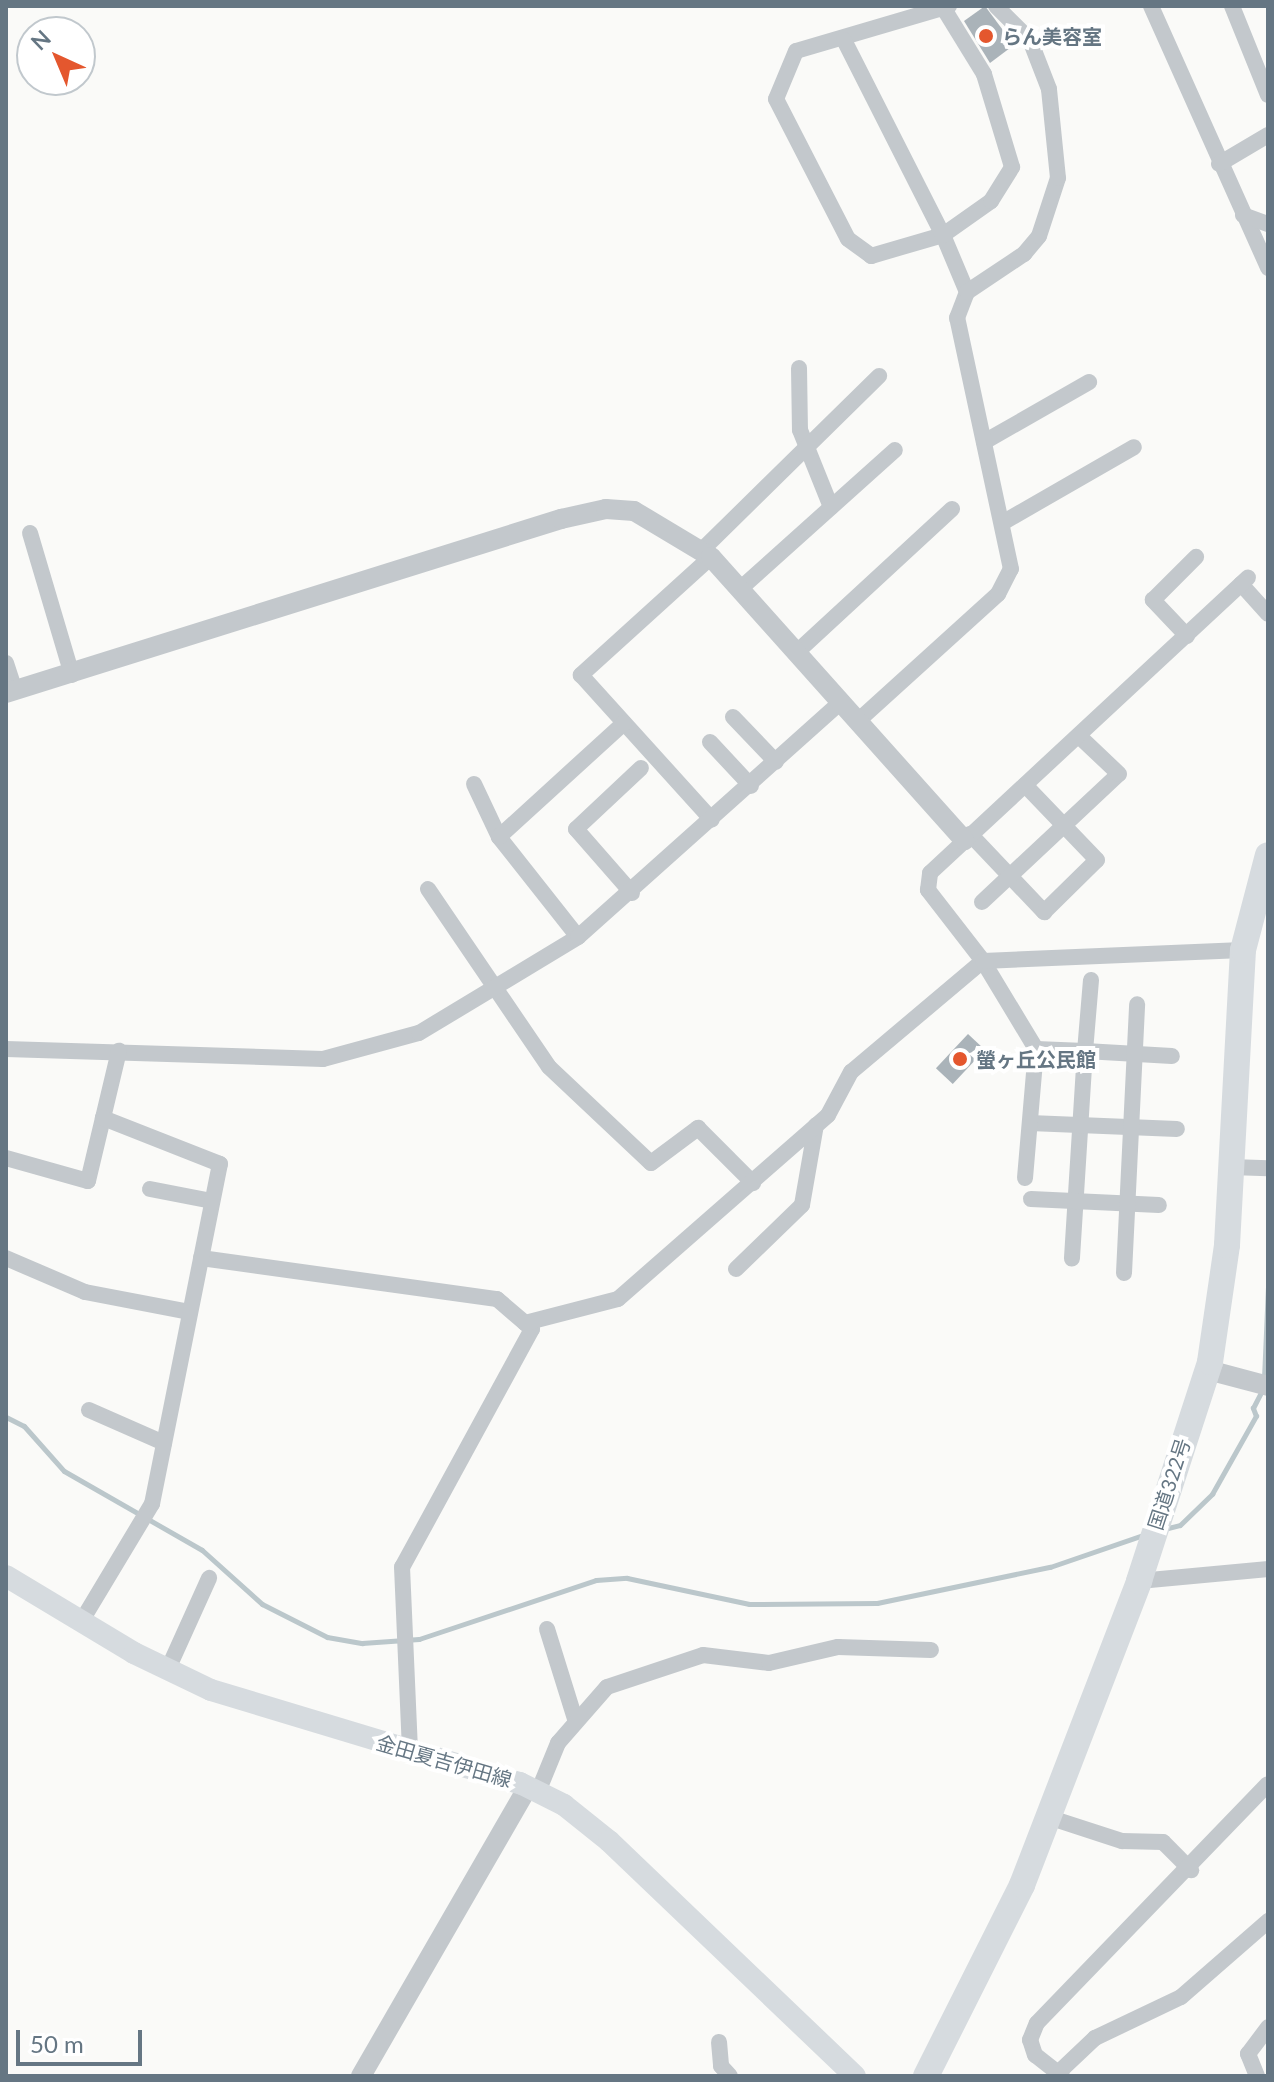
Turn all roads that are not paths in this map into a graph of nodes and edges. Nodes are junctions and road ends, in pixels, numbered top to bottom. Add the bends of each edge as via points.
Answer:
1 (996, 6) edge
2 (1151, 6) edge
3 (1232, 6) edge
4 (947, 8) edge
5 (844, 40) junction
6 (1268, 95) edge
7 (1268, 135) edge
8 (1219, 164) junction
9 (1243, 215) junction
10 (1268, 224) edge
11 (943, 235) junction
12 (1268, 268) edge
13 (967, 292) junction
14 (799, 368) dead end
15 (879, 376) dead end
16 (1089, 382) dead end
17 (807, 441) junction
18 (984, 442) junction
19 (1134, 447) dead end
20 (895, 450) dead end
21 (831, 507) junction
22 (952, 509) dead end
23 (1002, 523) junction
24 (30, 533) dead end
25 (707, 553) junction
26 (1196, 557) dead end
27 (740, 589) junction
28 (1268, 614) edge
29 (1187, 636) junction
30 (797, 652) junction
31 (6, 663) edge
32 (72, 675) junction
33 (10, 692) edge
34 (842, 701) junction
35 (733, 717) dead end
36 (859, 720) junction
37 (624, 723) junction
38 (1080, 737) junction
39 (710, 742) dead end
40 (776, 762) junction
41 (641, 768) dead end
42 (474, 784) dead end
43 (1025, 785) junction
44 (751, 786) junction
45 (712, 820) junction
46 (1064, 825) junction
47 (499, 837) junction
48 (967, 837) junction
49 (1268, 855) edge
50 (1009, 876) junction
51 (428, 889) dead end
52 (632, 893) junction
53 (982, 902) dead end
54 (578, 937) junction
55 (1243, 950) junction
56 (983, 961) junction
57 (1091, 980) dead end
58 (497, 987) junction
59 (1137, 1004) dead end
60 (6, 1049) edge
61 (1036, 1049) junction
62 (119, 1051) junction
63 (1085, 1051) junction
64 (1135, 1054) junction
65 (1172, 1056) dead end
66 (103, 1118) junction
67 (1030, 1123) junction
68 (1081, 1124) junction
69 (816, 1125) junction
70 (1131, 1127) junction
71 (1177, 1129) dead end
72 (6, 1158) edge
73 (1231, 1167) junction
74 (1268, 1168) edge
75 (1025, 1178) dead end
76 (753, 1183) junction
77 (150, 1189) dead end
78 (1031, 1199) dead end
79 (212, 1201) junction
80 (1076, 1201) junction
81 (1127, 1203) junction
82 (1159, 1205) dead end
83 (6, 1258) edge
84 (201, 1258) junction
85 (1072, 1259) dead end
86 (736, 1269) dead end
87 (1124, 1273) dead end
88 (190, 1312) junction
89 (525, 1323) junction
90 (1208, 1370) junction
91 (1268, 1386) edge
92 (89, 1410) dead end
93 (164, 1443) junction
94 (1268, 1569) edge
95 (6, 1576) edge
96 (1140, 1577) junction
97 (209, 1578) dead end
98 (81, 1622) junction
99 (547, 1629) dead end
100 (931, 1650) dead end
101 (168, 1669) junction
102 (576, 1722) junction
103 (410, 1752) junction
104 (1268, 1784) edge
105 (533, 1789) junction
106 (1048, 1817) junction
107 (1191, 1870) junction
108 (1268, 1921) edge
109 (1268, 2027) edge
110 (719, 2042) dead end
111 (1061, 2074) edge
112 (361, 2076) edge
113 (730, 2076) edge
114 (855, 2076) edge
115 (926, 2076) edge
116 (1257, 2076) edge

1 - 13 street via 1030,40 1049,89 1058,178 1049,215 1032,245
2 - 8 street
3 - 6 street
4 - 5 street
4 - 11 street via 984,74 1012,167 991,201
5 - 11 street
5 - 11 street via 796,51 776,99 783,113 848,239 871,256
7 - 8 street
8 - 9 street
9 - 10 street
9 - 12 street
11 - 13 street
13 - 18 street via 957,318 961,356
14 - 17 street via 800,430
15 - 17 street
16 - 18 street
17 - 21 street
17 - 25 street
18 - 23 street
19 - 23 street
20 - 21 street
21 - 27 street
22 - 30 street
23 - 36 street via 1011,569 998,594
24 - 32 street
25 - 27 street
25 - 32 street via 634,511 606,509 449,552
25 - 37 street via 581,675
26 - 29 street via 1153,600
27 - 30 street
28 - 29 street via 1245,581
29 - 38 street
30 - 34 street
31 - 33 street
32 - 33 street
34 - 36 street
34 - 40 street
35 - 40 street
36 - 48 street
37 - 45 street
37 - 47 street
38 - 43 street
38 - 46 street via 1119,774
39 - 44 street
40 - 44 street
41 - 52 street via 576,829
42 - 47 street
43 - 46 street
43 - 48 street
44 - 45 street
45 - 52 street
46 - 50 street
46 - 50 street via 1097,860 1044,912
47 - 54 street
48 - 50 street
48 - 56 street via 930,873 928,890
49 - 55 highway, 国道322号
50 - 53 street
51 - 58 street
52 - 54 street
54 - 58 street
55 - 56 street
55 - 73 highway, 国道322号
56 - 61 street
56 - 69 street via 851,1072 842,1098
57 - 63 street
58 - 62 street via 419,1033 323,1059
58 - 76 street via 549,1067 651,1163 698,1128
59 - 64 street
60 - 62 street
61 - 63 street
61 - 67 street
62 - 66 street
63 - 64 street
63 - 68 street
64 - 65 street
64 - 70 street
66 - 72 street via 88,1181
66 - 79 street via 220,1164
67 - 68 street
67 - 75 street
68 - 70 street
68 - 80 street
69 - 76 street
69 - 86 street via 802,1205
70 - 71 street
70 - 81 street
73 - 74 street
73 - 90 highway, 国道322号 via 1227,1245
76 - 89 street via 618,1299
77 - 79 street
78 - 80 street
79 - 84 street
80 - 81 street
80 - 85 street
81 - 82 street
81 - 87 street
83 - 88 street via 85,1292
84 - 88 street
84 - 89 street via 497,1299
88 - 93 street
89 - 103 street via 532,1329 444,1499 409,1546 402,1567 410,1642
90 - 91 street
90 - 96 highway, 国道322号
92 - 93 street
93 - 98 street via 145,1519
94 - 96 street
95 - 98 main road, 金田夏吉伊田線
96 - 106 highway, 国道322号
97 - 101 street
98 - 101 main road, 金田夏吉伊田線
99 - 102 street
100 - 102 street via 838,1647 769,1663 703,1655 607,1687
101 - 103 main road, 金田夏吉伊田線 via 211,1690
102 - 105 street
103 - 105 main road, 金田夏吉伊田線
104 - 107 street
105 - 112 street
105 - 114 main road, 金田夏吉伊田線 via 609,1841
106 - 107 street via 1122,1841 1163,1842
106 - 115 highway, 国道322号 via 1022,1885
107 - 111 street via 1037,2023 1030,2040 1035,2055
108 - 111 street via 1181,1997 1095,2038
109 - 116 street via 1248,2054
110 - 113 street via 721,2066

